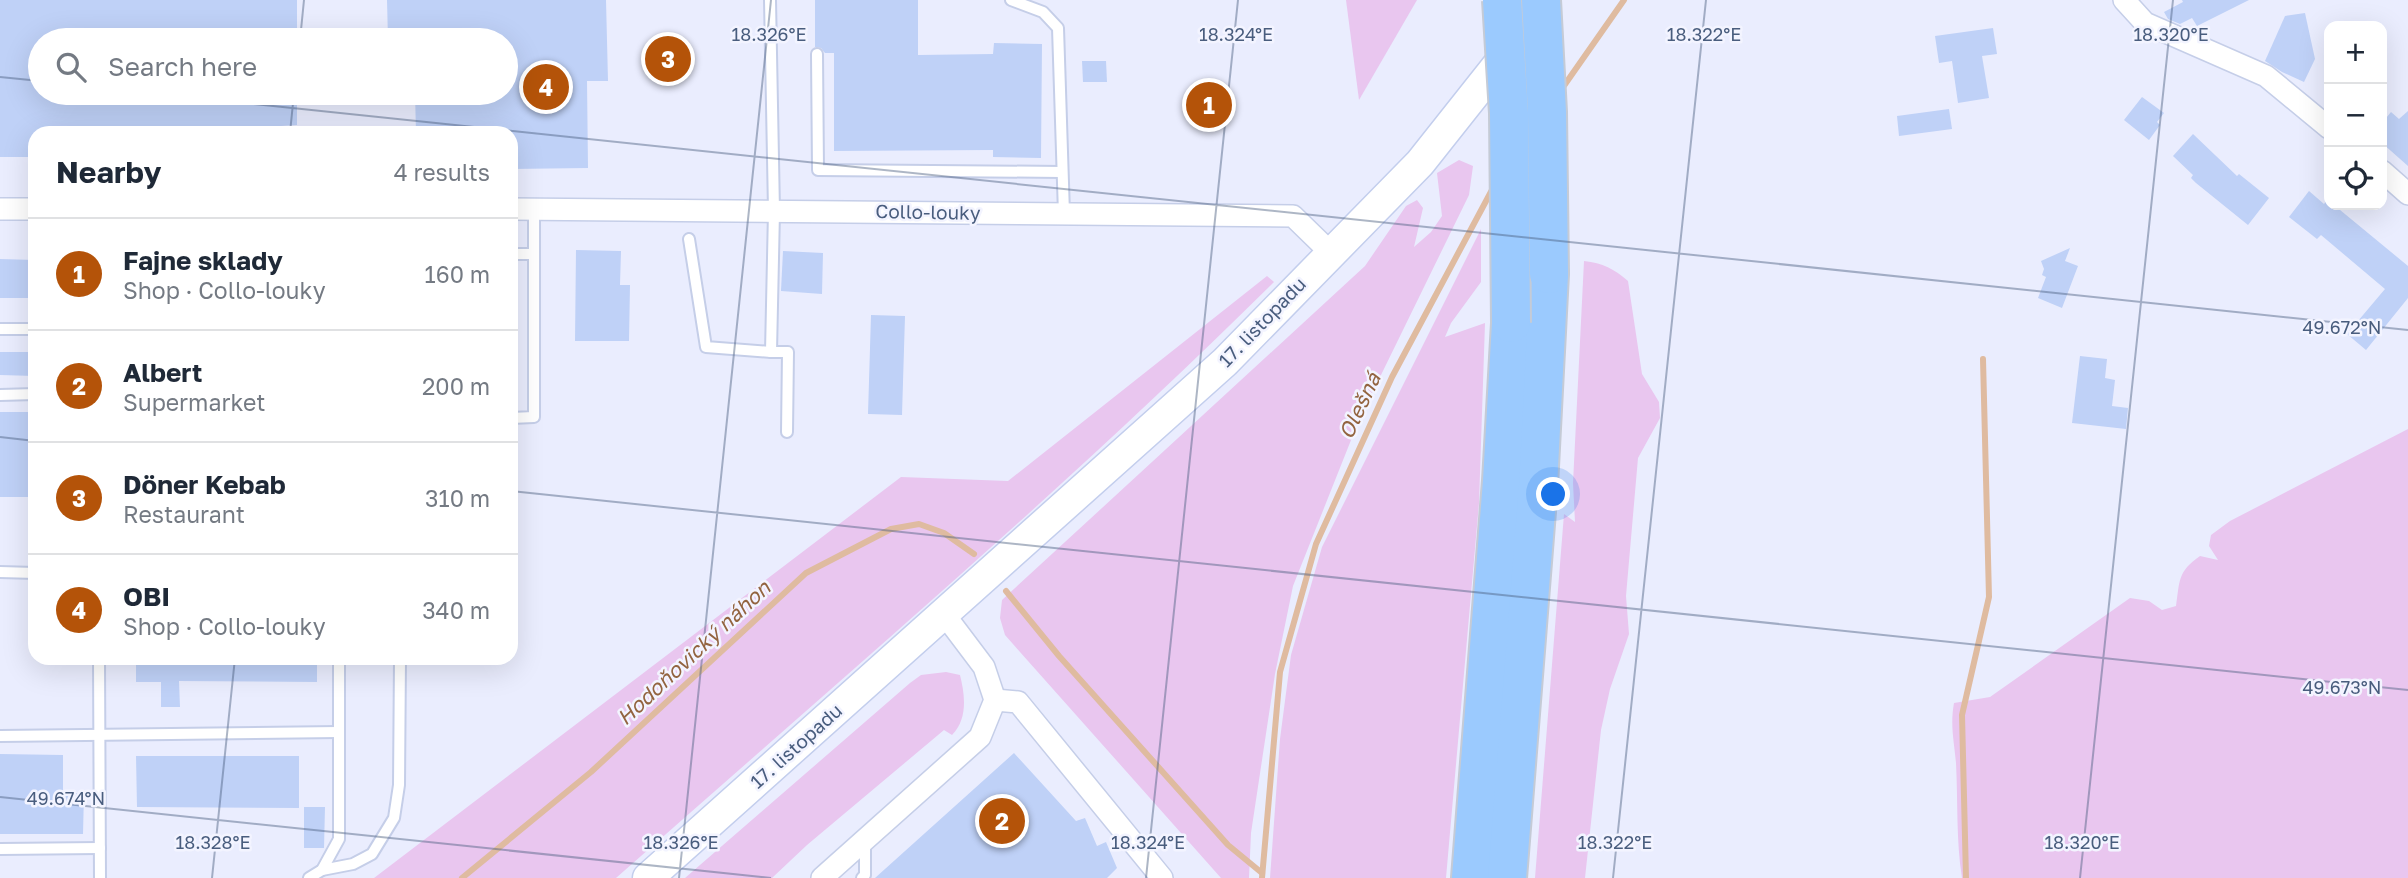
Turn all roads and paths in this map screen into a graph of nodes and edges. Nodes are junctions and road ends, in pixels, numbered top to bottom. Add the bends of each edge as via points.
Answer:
1 (770, 0) edge
2 (1011, 0) edge
3 (1502, 0) edge
4 (1541, 0) edge
5 (1549, 0) edge
6 (2127, 1) edge
7 (817, 54) dead end
8 (2324, 124) edge
9 (1062, 172) junction
10 (2387, 175) edge
11 (2408, 194) edge
12 (0, 209) edge
13 (28, 209) edge
14 (518, 209) edge
15 (534, 209) junction
16 (774, 211) junction
17 (1064, 214) junction
18 (689, 239) dead end
19 (1331, 252) junction
20 (518, 254) edge
21 (534, 254) junction
22 (0, 329) edge
23 (28, 329) edge
24 (771, 352) junction
25 (28, 394) edge
26 (0, 396) edge
27 (518, 418) edge
28 (787, 432) dead end
29 (0, 572) edge
30 (28, 573) edge
31 (944, 614) junction
32 (99, 665) edge
33 (339, 665) edge
34 (400, 665) edge
35 (995, 700) junction
36 (339, 733) junction
37 (0, 736) edge
38 (100, 736) junction
39 (864, 839) junction
40 (100, 848) junction
41 (0, 849) edge
42 (322, 870) junction
43 (100, 878) edge
44 (309, 878) edge
45 (648, 878) edge
46 (822, 878) edge
47 (862, 878) edge
48 (1162, 878) edge
49 (1471, 878) edge
50 (1507, 878) edge

1 - 16 lane
2 - 9 lane via 1043,12 1058,28
3 - 49 highway, bridge via 1509,113 1511,323
4 - 50 highway, bridge via 1548,112 1549,274 1538,486
5 - 19 main road, 17. listopadu via 1420,163
6 - 8 street via 2145,23 2266,76
7 - 9 lane via 818,170
9 - 17 lane
10 - 11 street
12 - 13 street
14 - 15 street, Collo-louky
15 - 16 street, Collo-louky
15 - 21 lane
16 - 17 street, Collo-louky
16 - 24 lane
17 - 19 street, Collo-louky via 1293,216
18 - 24 lane via 706,347
19 - 31 main road, 17. listopadu via 1225,362
20 - 21 lane
21 - 27 lane via 534,418
22 - 23 lane
24 - 28 lane via 788,352
25 - 26 lane
29 - 30 lane
31 - 35 street via 984,667
31 - 45 main road, 17. listopadu
32 - 38 lane
33 - 36 lane
34 - 42 lane via 399,785 394,818 372,854 353,864
35 - 39 street via 980,737
35 - 48 street via 1018,702
36 - 38 lane
36 - 42 lane via 339,839
37 - 38 lane
38 - 40 lane
39 - 46 street
39 - 47 lane
40 - 41 lane
40 - 43 lane
42 - 44 lane

